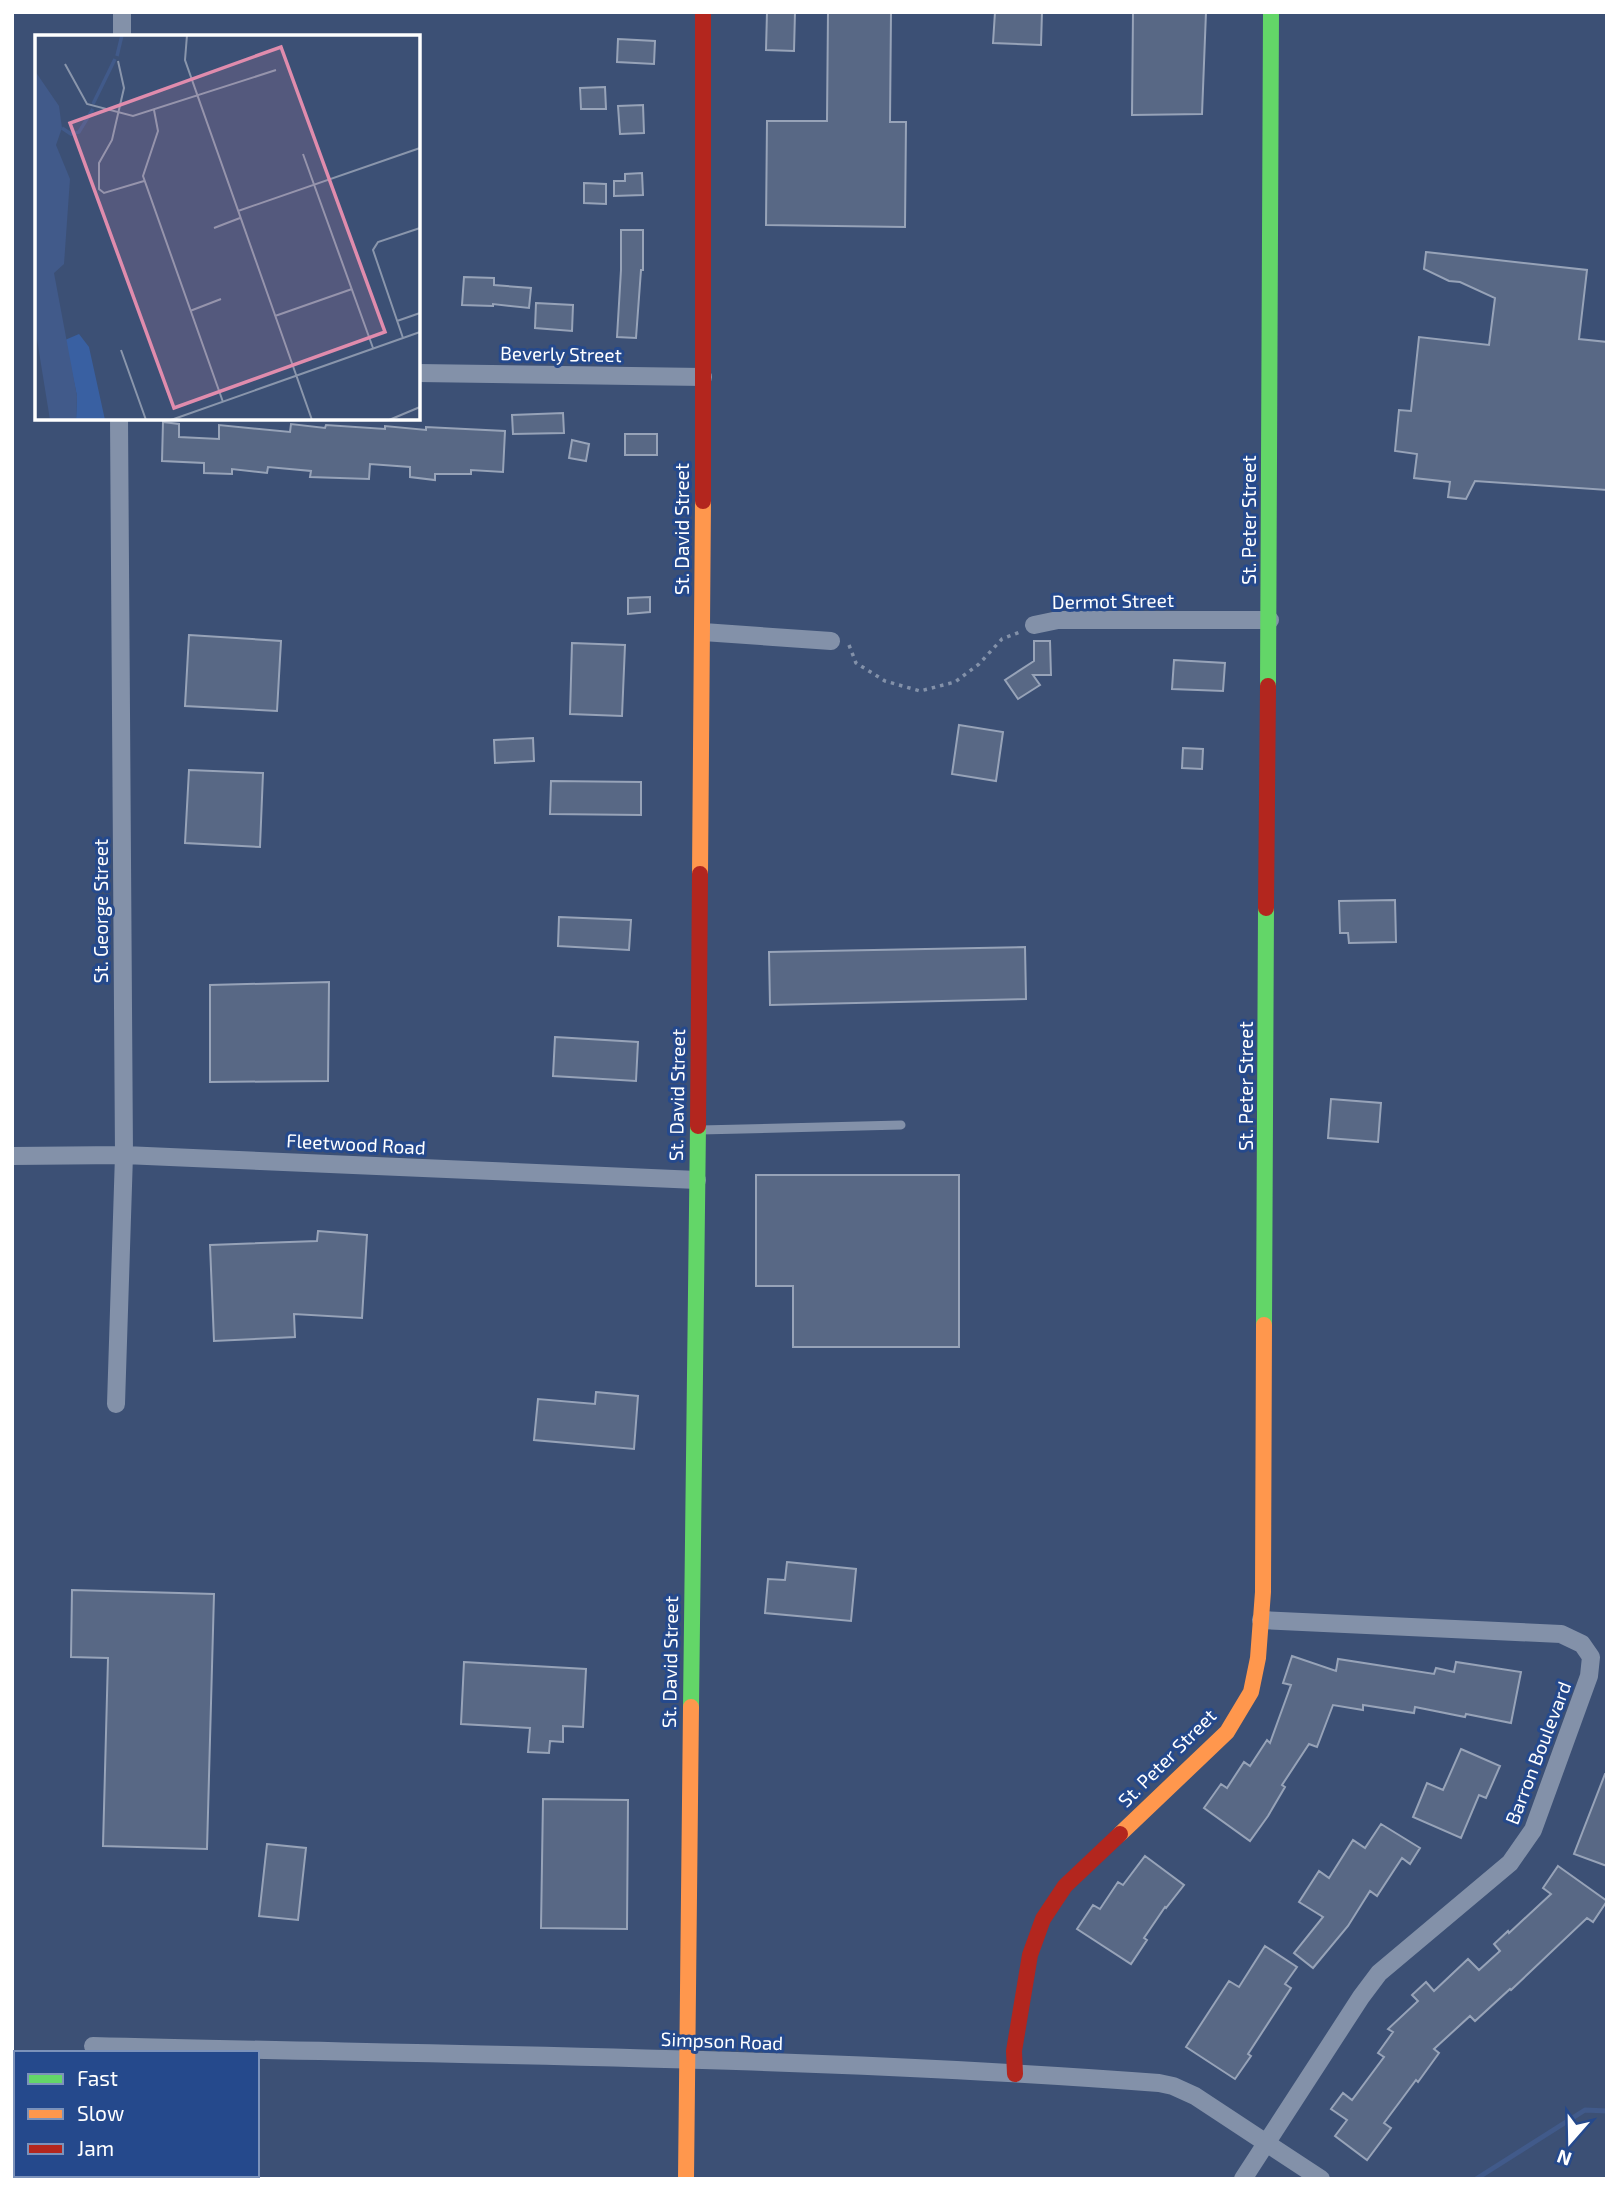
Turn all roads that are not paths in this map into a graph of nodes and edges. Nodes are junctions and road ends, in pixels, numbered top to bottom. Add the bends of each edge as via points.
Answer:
1 (122, 12) edge
2 (703, 12) edge
3 (1271, 12) edge
4 (122, 35) edge
5 (420, 373) edge
6 (703, 377) junction
7 (119, 420) edge
8 (1270, 620) junction
9 (1034, 625) road end
10 (703, 632) junction
11 (831, 641) road end
12 (901, 1125) dead end
13 (698, 1130) junction
14 (124, 1155) junction
15 (12, 1156) edge
16 (697, 1180) junction
17 (116, 1404) dead end
18 (1261, 1620) junction
19 (93, 2046) dead end
20 (687, 2060) junction
21 (1015, 2074) junction
22 (1265, 2142) junction
23 (686, 2179) edge
24 (1242, 2179) edge
25 (1321, 2179) edge

1 - 4 street
2 - 6 street, St. David Street
3 - 8 street, St. Peter Street
5 - 6 street, Beverly Street
6 - 10 street, St. David Street
7 - 14 street, St. George Street
8 - 9 street, Dermot Street via 1058,620
8 - 18 street, St. Peter Street
10 - 11 street
10 - 13 street, St. David Street
12 - 13 lane
13 - 16 street, St. David Street
14 - 15 street, Fleetwood Road
14 - 16 street, Fleetwood Road
14 - 17 street, St. George Street
16 - 20 street, St. David Street
18 - 21 street, St. Peter Street via 1251,1692 1227,1732 1065,1886 1043,1919 1030,1955 1014,2051
18 - 22 street, Barron Boulevard via 1561,1634 1581,1644 1591,1657 1589,1676 1533,1830 1522,1848 1379,1973
19 - 20 street, Simpson Road
20 - 21 street, Simpson Road
20 - 23 street, St. David Street
21 - 22 street, Simpson Road via 1173,2086
22 - 24 street, Barron Boulevard
22 - 25 street, Simpson Road

